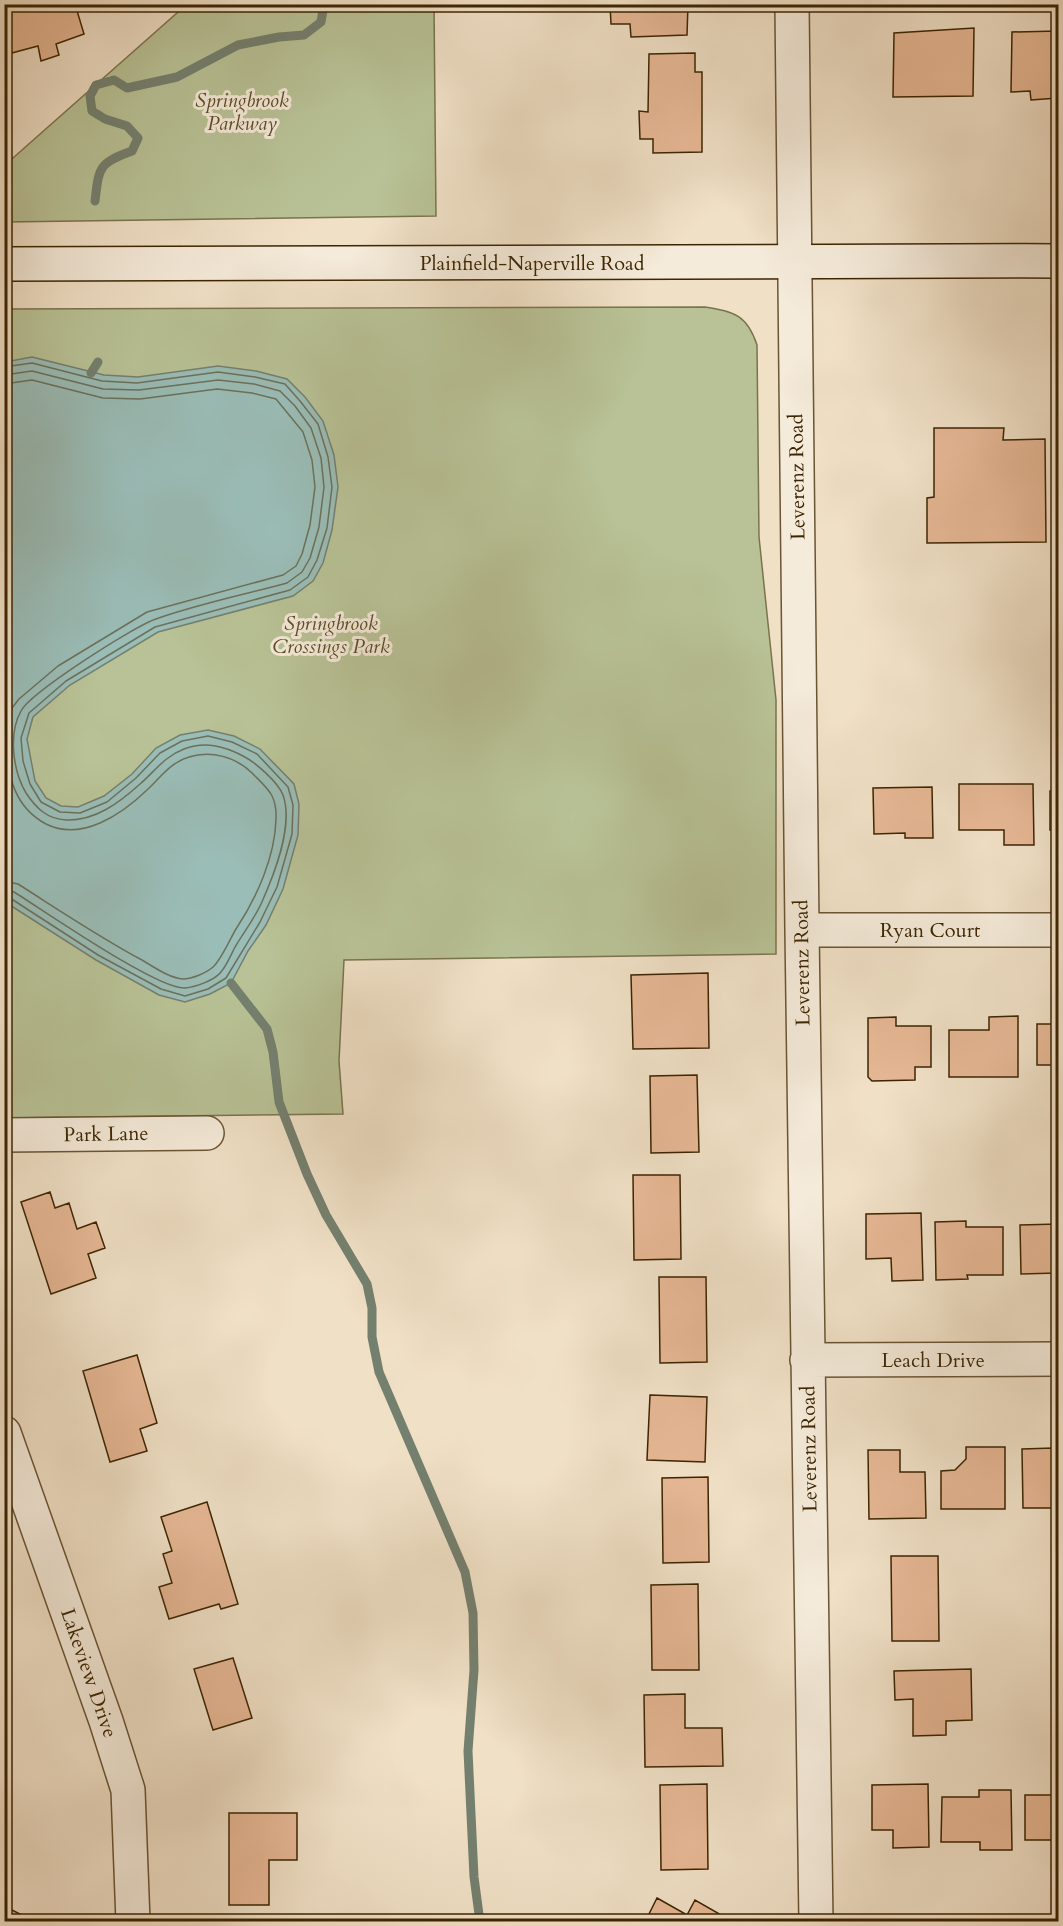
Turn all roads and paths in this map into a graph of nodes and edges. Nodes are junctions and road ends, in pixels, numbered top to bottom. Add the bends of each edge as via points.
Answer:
1 (792, 4) edge
2 (795, 260) junction
3 (1059, 261) edge
4 (4, 264) edge
5 (802, 930) junction
6 (1059, 930) edge
7 (207, 1133) dead end
8 (4, 1135) edge
9 (1059, 1359) edge
10 (807, 1360) junction
11 (4, 1433) edge
12 (133, 1922) edge
13 (816, 1922) edge

1 - 2 street, Leverenz Road
2 - 3 street, Plainfield-Naperville Road
2 - 4 street, Plainfield-Naperville Road
2 - 5 street, Leverenz Road
5 - 6 street, Ryan Court
5 - 10 street, Leverenz Road
7 - 8 street, Park Lane
9 - 10 street, Leach Drive
10 - 13 street, Leverenz Road
11 - 12 street, Lakeview Drive via 128,1790

